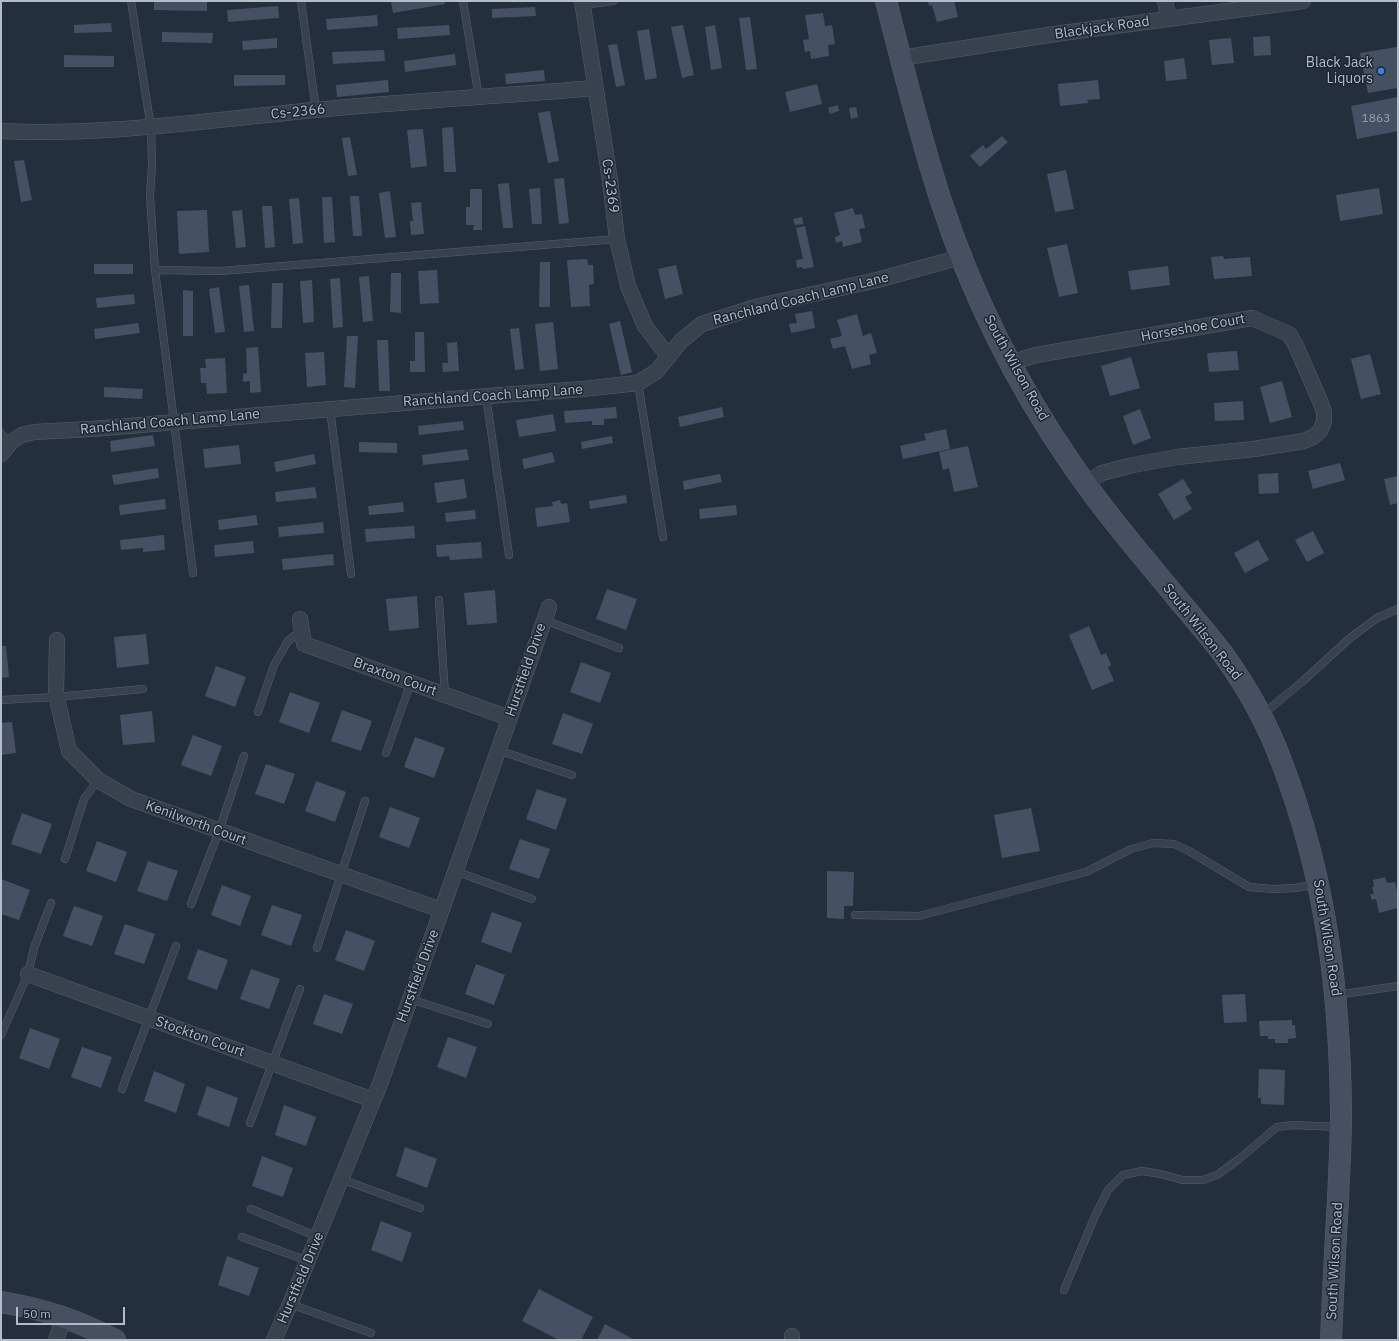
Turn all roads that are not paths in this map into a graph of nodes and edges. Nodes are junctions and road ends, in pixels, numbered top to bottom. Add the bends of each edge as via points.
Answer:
1 (131, 1) edge
2 (301, 1) edge
3 (463, 1) edge
4 (613, 1) edge
5 (886, 1) edge
6 (1166, 1) edge
7 (1303, 1) edge
8 (583, 3) edge
9 (1169, 19) junction
10 (901, 58) junction
11 (595, 88) junction
12 (479, 98) junction
13 (316, 110) junction
14 (151, 128) junction
15 (1, 131) edge
16 (617, 239) junction
17 (961, 257) junction
18 (155, 270) junction
19 (668, 356) junction
20 (1010, 363) junction
21 (638, 383) junction
22 (486, 396) junction
23 (330, 410) junction
24 (174, 421) junction
25 (4, 444) edge
26 (1086, 484) junction
27 (663, 536) dead end
28 (509, 555) dead end
29 (193, 572) dead end
30 (351, 574) dead end
31 (439, 600) dead end
32 (1398, 609) edge
33 (546, 613) joint
34 (301, 625) joint
35 (57, 640) dead end
36 (620, 648) dead end
37 (411, 682) junction
38 (143, 689) dead end
39 (445, 695) junction
40 (56, 697) junction
41 (1, 700) edge
42 (258, 712) dead end
43 (1260, 716) junction
44 (509, 718) junction
45 (498, 750) junction
46 (386, 753) dead end
47 (244, 756) dead end
48 (572, 775) dead end
49 (98, 780) junction
50 (365, 801) dead end
51 (219, 831) junction
52 (65, 859) dead end
53 (455, 871) junction
54 (340, 874) junction
55 (1319, 884) junction
56 (532, 899) dead end
57 (51, 902) dead end
58 (191, 904) dead end
59 (441, 910) junction
60 (855, 915) dead end
61 (176, 946) dead end
62 (317, 948) dead end
63 (28, 974) junction
64 (1398, 986) edge
65 (300, 989) dead end
66 (1336, 996) junction
67 (410, 999) junction
68 (148, 1018) junction
69 (488, 1024) dead end
70 (1, 1035) edge
71 (273, 1063) junction
72 (122, 1089) dead end
73 (373, 1100) junction
74 (250, 1123) dead end
75 (1340, 1127) junction
76 (341, 1180) junction
77 (420, 1208) dead end
78 (251, 1209) dead end
79 (242, 1237) dead end
80 (318, 1237) junction
81 (308, 1261) junction
82 (1064, 1290) dead end
83 (1, 1302) edge
84 (290, 1304) junction
85 (64, 1318) junction
86 (370, 1333) dead end
87 (56, 1340) edge
88 (114, 1340) edge
89 (274, 1340) edge
90 (1331, 1340) edge

1 - 14 lane
2 - 13 lane
3 - 12 lane
4 - 8 lane
5 - 10 main road, South Wilson Road
6 - 9 street
7 - 9 street, Blackjack Road
8 - 11 street, Cs-2369
9 - 10 street, Blackjack Road
10 - 17 main road, South Wilson Road via 916,119
11 - 12 street, Cs-2366
11 - 16 street, Cs-2369
12 - 13 street, Cs-2366
13 - 14 street, Cs-2366
14 - 15 street, Cs-2366 via 37,133
14 - 18 lane via 150,196
16 - 18 lane via 221,271
16 - 19 street, Cs-2369 via 628,286 637,309 651,334
17 - 19 street, Ranchland Coach Lamp Lane via 877,280 759,306 702,324 681,341
17 - 20 main road, South Wilson Road
18 - 24 lane
19 - 21 street, Ranchland Coach Lamp Lane via 657,371
20 - 26 main road, South Wilson Road via 1037,410
20 - 26 street, Horseshoe Court via 1036,355 1252,318 1289,334 1324,412 1324,422 1320,431 1313,437 1304,441 1254,449 1177,457 1133,465 1102,473
21 - 22 street, Ranchland Coach Lamp Lane
21 - 27 lane
22 - 23 street, Ranchland Coach Lamp Lane
22 - 28 lane
23 - 24 street, Ranchland Coach Lamp Lane
23 - 30 lane
24 - 25 street, Ranchland Coach Lamp Lane via 34,432
24 - 29 lane
26 - 43 main road, South Wilson Road via 1119,529 1222,654
31 - 39 lane
32 - 43 lane via 1377,618 1350,638
33 - 36 lane
33 - 44 street, Hurstfield Drive
34 - 37 street, Braxton Court via 304,644
34 - 42 lane via 274,665
35 - 40 street, Kenilworth Court
37 - 39 street, Braxton Court
37 - 46 lane
38 - 40 lane
39 - 44 street, Braxton Court
40 - 41 lane
40 - 49 street, Kenilworth Court via 69,751
43 - 55 main road, South Wilson Road via 1281,760 1295,798
44 - 45 street, Hurstfield Drive
45 - 48 lane
45 - 53 street, Hurstfield Drive
47 - 51 lane
49 - 51 street, Kenilworth Court via 131,799
49 - 52 lane via 84,799
50 - 54 lane
51 - 54 street, Kenilworth Court
51 - 58 lane
53 - 56 lane
53 - 59 street, Hurstfield Drive
54 - 59 street, Kenilworth Court
54 - 62 lane
55 - 60 lane via 1273,889 1249,887 1174,844 1153,843 1131,849 1086,872 919,916
55 - 66 main road, South Wilson Road
57 - 63 lane via 34,948
59 - 67 street, Hurstfield Drive
61 - 68 lane
63 - 68 street, Stockton Court
63 - 70 lane
64 - 66 lane
65 - 71 lane
66 - 75 main road, South Wilson Road via 1340,1056
67 - 69 lane
67 - 73 street, Hurstfield Drive
68 - 71 street, Stockton Court
68 - 72 lane
71 - 73 street, Stockton Court
71 - 74 lane
73 - 76 street, Hurstfield Drive
75 - 82 lane via 1277,1127 1217,1175 1202,1180 1182,1180 1142,1171 1123,1175 1108,1190
75 - 90 main road, South Wilson Road
76 - 77 lane
76 - 80 street, Hurstfield Drive
78 - 80 lane
79 - 81 lane
80 - 81 street, Hurstfield Drive
81 - 84 street, Hurstfield Drive
83 - 85 main road
84 - 86 lane
84 - 89 street, Hurstfield Drive
85 - 87 street
85 - 88 main road

